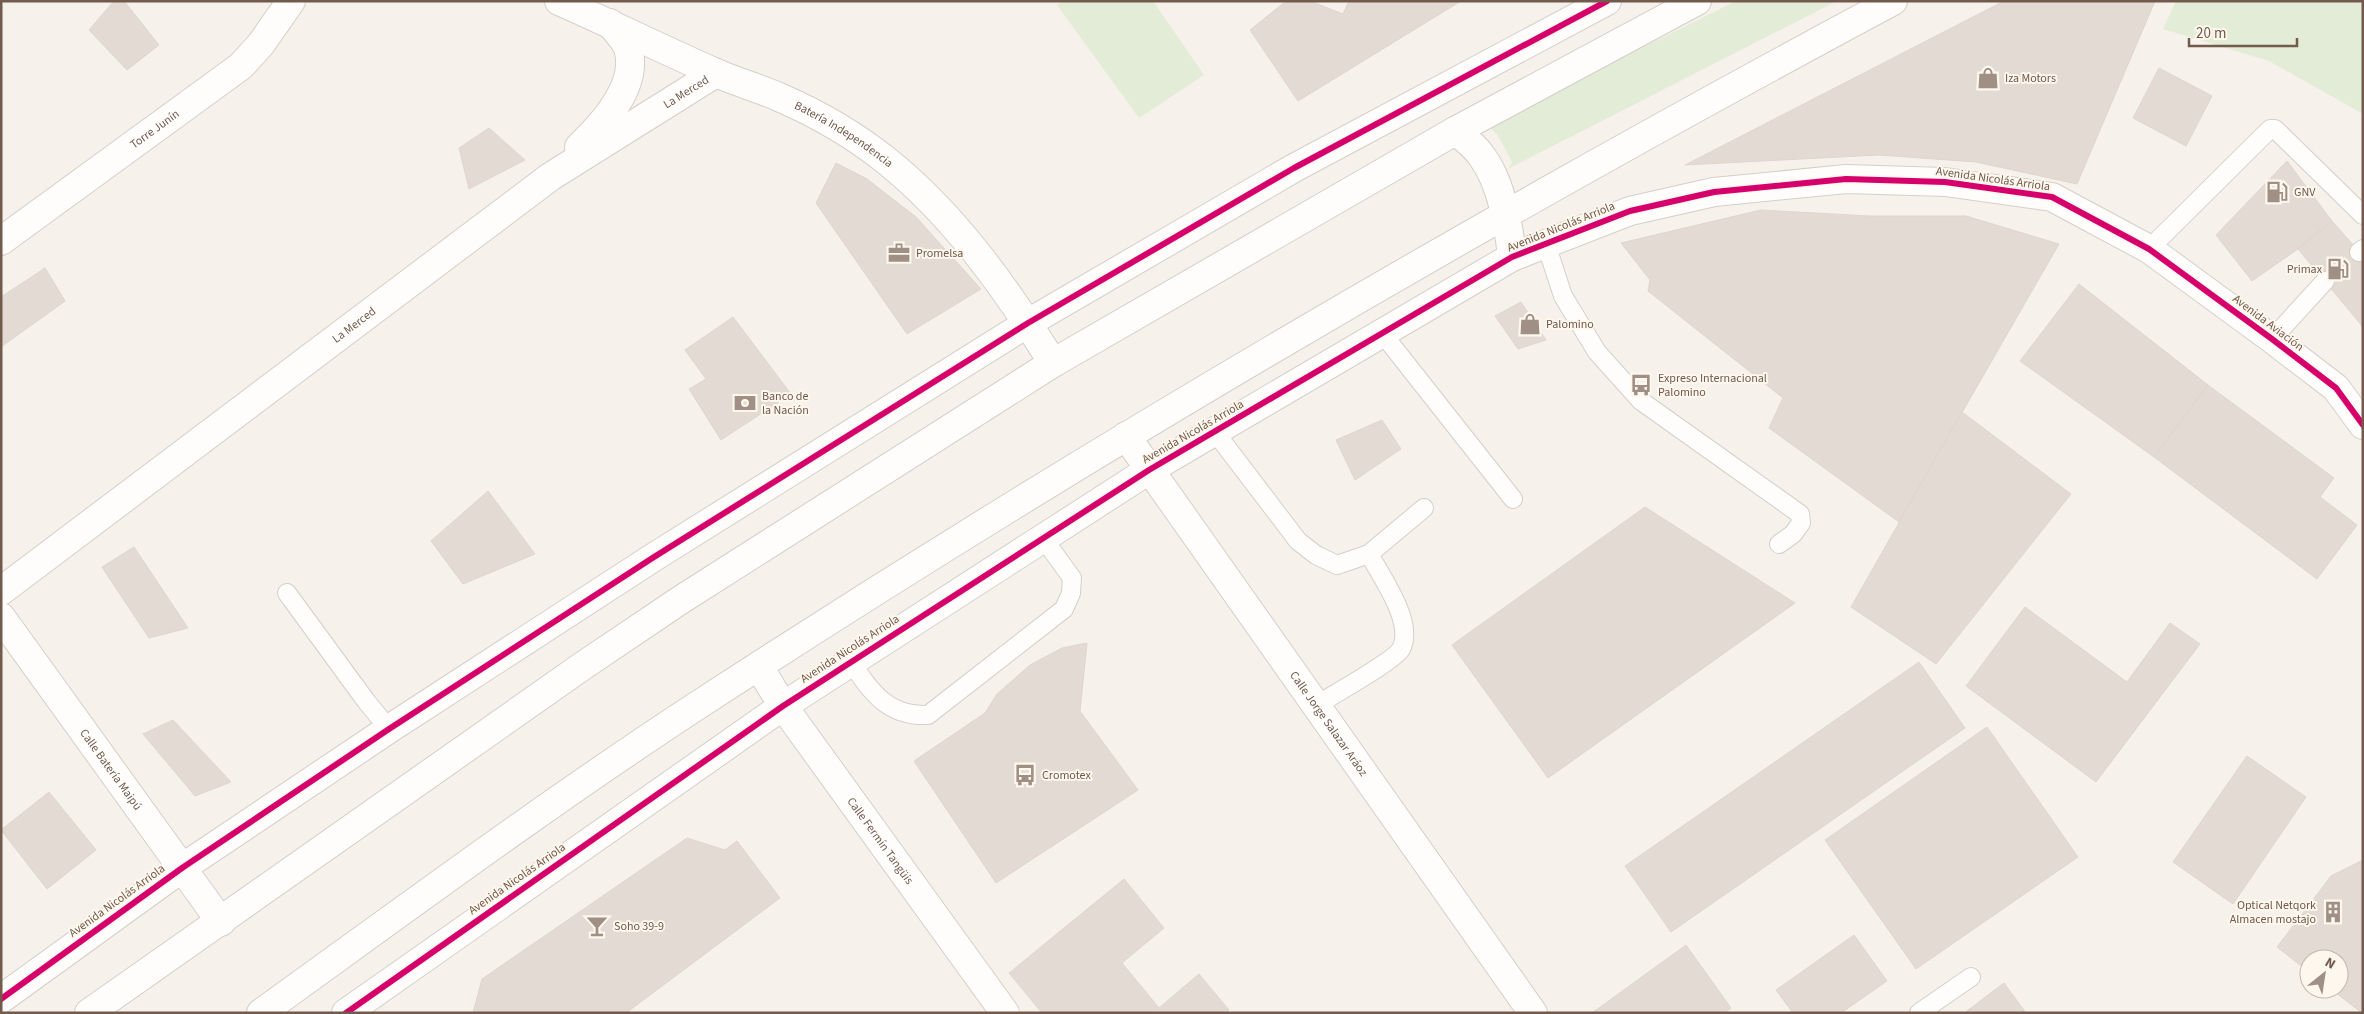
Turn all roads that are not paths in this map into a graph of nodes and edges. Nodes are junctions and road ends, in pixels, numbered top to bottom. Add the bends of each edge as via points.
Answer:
1 (291, 1) edge
2 (559, 1) edge
3 (1607, 1) edge
4 (1697, 1) edge
5 (1893, 1) edge
6 (610, 23) junction
7 (716, 73) junction
8 (1455, 131) junction
9 (550, 176) junction
10 (1505, 215) junction
11 (2363, 215) edge
12 (1, 241) edge
13 (1546, 244) junction
14 (2150, 249) junction
15 (1512, 257) junction
16 (2324, 281) dead end
17 (1028, 323) junction
18 (1382, 333) junction
19 (2272, 339) junction
20 (1053, 363) junction
21 (2363, 425) edge
22 (1214, 432) junction
23 (1126, 436) junction
24 (1149, 470) junction
25 (1513, 499) dead end
26 (1424, 508) dead end
27 (1043, 538) junction
28 (1778, 544) dead end
29 (1369, 554) junction
30 (1, 591) edge
31 (287, 593) dead end
32 (1, 617) edge
33 (850, 662) junction
34 (759, 667) junction
35 (783, 706) junction
36 (1315, 706) junction
37 (389, 729) junction
38 (182, 868) junction
39 (221, 922) junction
40 (1971, 977) dead end
41 (1, 999) edge
42 (89, 1013) edge
43 (261, 1013) edge
44 (346, 1013) edge
45 (1005, 1013) edge
46 (1533, 1013) edge
47 (1919, 1013) edge

1 - 12 street, Torre Junín via 241,66
2 - 6 street, Batería Independencia
3 - 17 street, Avenida Nicolás Arriola via 1294,168
4 - 8 street
5 - 10 street
6 - 7 street, Batería Independencia
6 - 9 street via 630,51 624,91 614,109 590,137
7 - 9 street, La Merced
7 - 17 street, Batería Independencia via 789,102 854,138 887,161 956,227
8 - 10 street via 1484,158
8 - 20 street
9 - 30 street, La Merced
10 - 15 street
10 - 23 street
11 - 14 lane via 2275,129 2270,129
13 - 14 street, Avenida Nicolás Arriola via 1630,211 1714,192 1846,179 1945,182 2052,197
13 - 15 street, Avenida Nicolás Arriola
13 - 28 lane via 1563,296 1597,352 1641,401 1800,514 1801,523 1793,534
14 - 19 street, Avenida Aviación
15 - 18 street, Avenida Nicolás Arriola
16 - 19 lane
17 - 20 street, Batería Independencia
17 - 37 street, Avenida Nicolás Arriola via 654,557
18 - 22 street, Avenida Nicolás Arriola
18 - 25 lane
19 - 21 street, Avenida Aviación via 2336,388
20 - 39 street via 682,599
22 - 24 street, Avenida Nicolás Arriola
22 - 29 lane via 1298,541 1337,565
23 - 24 street, Calle Jorge Salazar Aráoz
23 - 34 street via 929,557
24 - 27 street, Avenida Nicolás Arriola
24 - 36 street, Calle Jorge Salazar Aráoz
26 - 29 lane
27 - 33 street, Avenida Nicolás Arriola
27 - 33 lane via 1072,578 1071,593 1064,609 928,715 909,716 890,707 867,687
29 - 36 lane via 1391,592 1403,622 1401,649 1390,660
31 - 37 lane
32 - 38 street, Calle Batería Maipú
33 - 35 street, Avenida Nicolás Arriola
34 - 35 street, Calle Fermín Tangüis
34 - 43 street via 557,800
35 - 44 street, Avenida Nicolás Arriola
35 - 45 street, Calle Fermín Tangüis
36 - 46 street, Calle Jorge Salazar Aráoz
37 - 38 street, Avenida Nicolás Arriola
38 - 39 street, Calle Batería Maipú
38 - 41 street, Avenida Nicolás Arriola
39 - 42 street
40 - 47 lane

